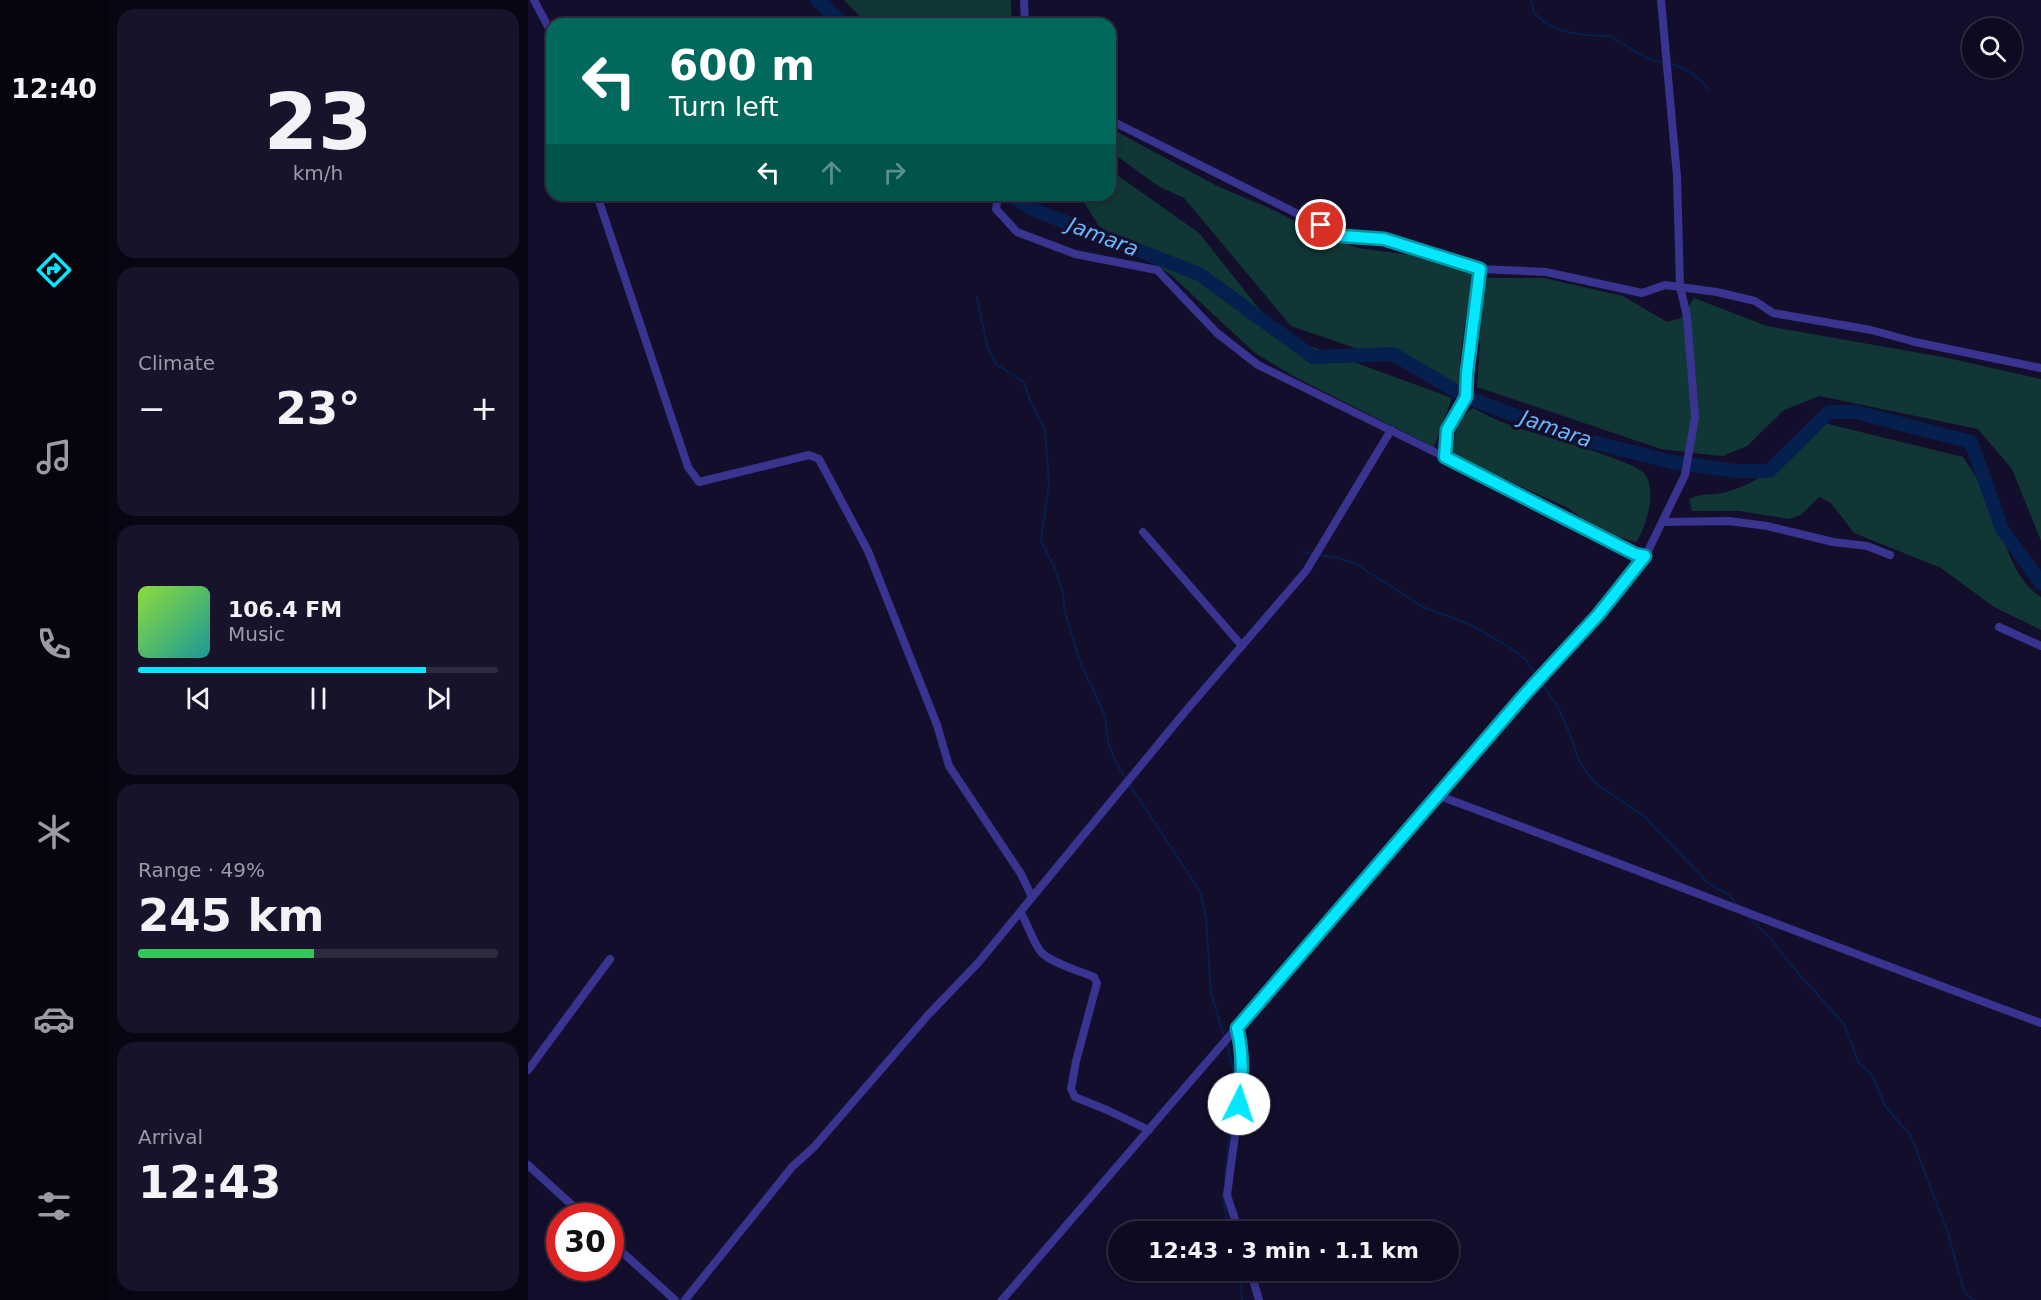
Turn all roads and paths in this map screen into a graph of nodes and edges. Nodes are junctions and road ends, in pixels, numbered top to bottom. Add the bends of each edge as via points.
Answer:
1 (534, 0) edge
2 (1024, 0) edge
3 (1661, 0) edge
4 (1025, 18) edge
5 (546, 23) edge
6 (1116, 123) edge
7 (599, 201) edge
8 (997, 201) edge
9 (1480, 269) junction
10 (1680, 287) junction
11 (2041, 368) edge
12 (1391, 430) junction
13 (1445, 457) junction
14 (1663, 522) junction
15 (1143, 532) dead end
16 (1890, 555) dead end
17 (1645, 556) junction
18 (1999, 627) dead end
19 (1242, 646) junction
20 (2041, 646) edge
21 (1437, 795) junction
22 (1032, 897) junction
23 (1021, 913) junction
24 (610, 959) dead end
25 (2041, 1023) edge
26 (1237, 1028) junction
27 (528, 1070) edge
28 (1149, 1130) junction
29 (528, 1165) edge
30 (570, 1203) edge
31 (1235, 1221) edge
32 (624, 1253) edge
33 (1253, 1281) edge
34 (675, 1300) edge
35 (685, 1300) edge
36 (1002, 1300) edge
37 (1259, 1300) edge

1 - 5 street
2 - 4 street
3 - 10 street via 1677,176
6 - 9 street via 1342,236 1384,239
7 - 22 street via 688,467 699,482 809,455 819,459 868,551 937,725 948,766 1021,874
8 - 12 street via 996,209 1017,232 1075,254 1157,270 1217,333 1258,365
9 - 10 street via 1546,272 1642,293 1665,285
9 - 13 street via 1466,397 1447,430
10 - 11 street via 1755,301 1773,313 1872,330
10 - 14 street via 1687,316 1695,417 1685,475
12 - 13 street
12 - 19 street via 1306,571
13 - 17 street
14 - 16 street via 1729,521 1767,526 1867,546
14 - 17 street
15 - 19 street
17 - 21 street via 1598,615
18 - 20 street
19 - 22 street
21 - 25 street
21 - 26 street
22 - 23 street
23 - 28 street via 1042,953 1094,977 1097,983 1076,1061 1072,1094
23 - 35 street via 792,1167
24 - 27 street
26 - 28 street
26 - 31 street via 1241,1091 1227,1195
28 - 36 street
29 - 30 street
32 - 34 street
33 - 37 street

